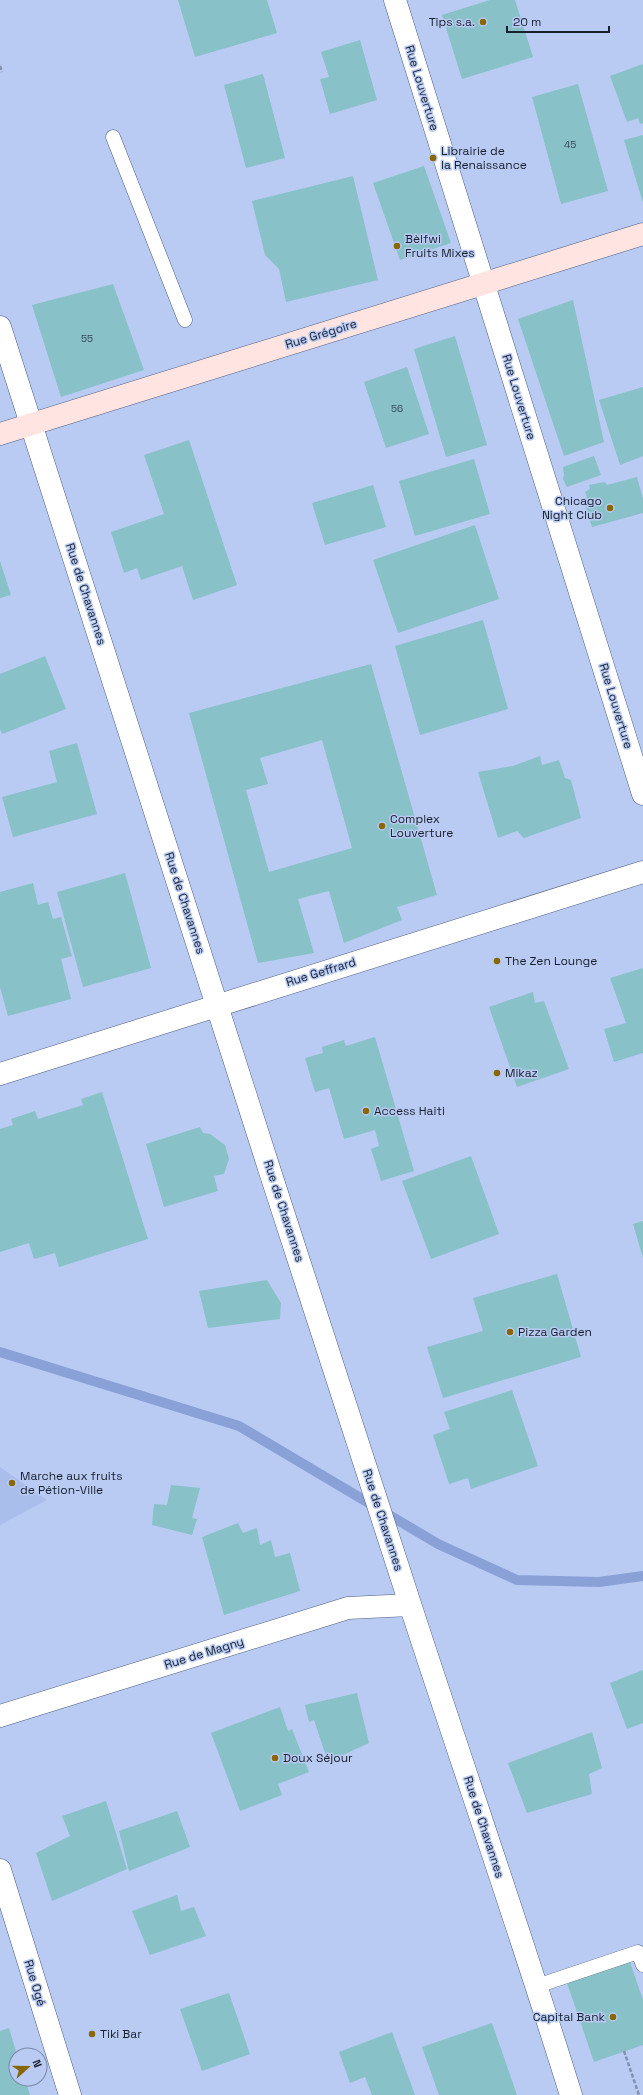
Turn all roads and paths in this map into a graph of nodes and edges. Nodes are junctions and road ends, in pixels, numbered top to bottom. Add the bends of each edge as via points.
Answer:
1 (395, 0) edge
2 (0, 66) edge
3 (2, 72) dead end
4 (113, 137) dead end
5 (643, 234) edge
6 (483, 284) junction
7 (185, 320) dead end
8 (0, 326) edge
9 (31, 424) junction
10 (0, 434) edge
11 (643, 794) edge
12 (643, 872) edge
13 (217, 1005) junction
14 (0, 1074) edge
15 (410, 1605) junction
16 (0, 1716) edge
17 (0, 1870) edge
18 (643, 1965) edge
19 (537, 1986) junction
20 (624, 2051) dead end
21 (70, 2095) edge
22 (570, 2095) edge
23 (639, 2095) edge

1 - 6 street, Rue Louverture
2 - 3 path
4 - 7 lane
5 - 6 main road, Rue Grégoire
6 - 9 main road, Rue Grégoire
6 - 11 street, Rue Louverture
8 - 9 street, Rue de Chavannes
9 - 10 main road, Rue Grégoire
9 - 13 street, Rue de Chavannes
12 - 13 street, Rue Geffrard
13 - 14 street, Rue Geffrard
13 - 15 street, Rue de Chavannes
15 - 16 street, Rue de Magny via 348,1608
15 - 19 street, Rue de Chavannes
17 - 21 street, Rue Ogé
18 - 19 lane via 638,1952
19 - 22 street, Rue de Chavannes
20 - 23 path

